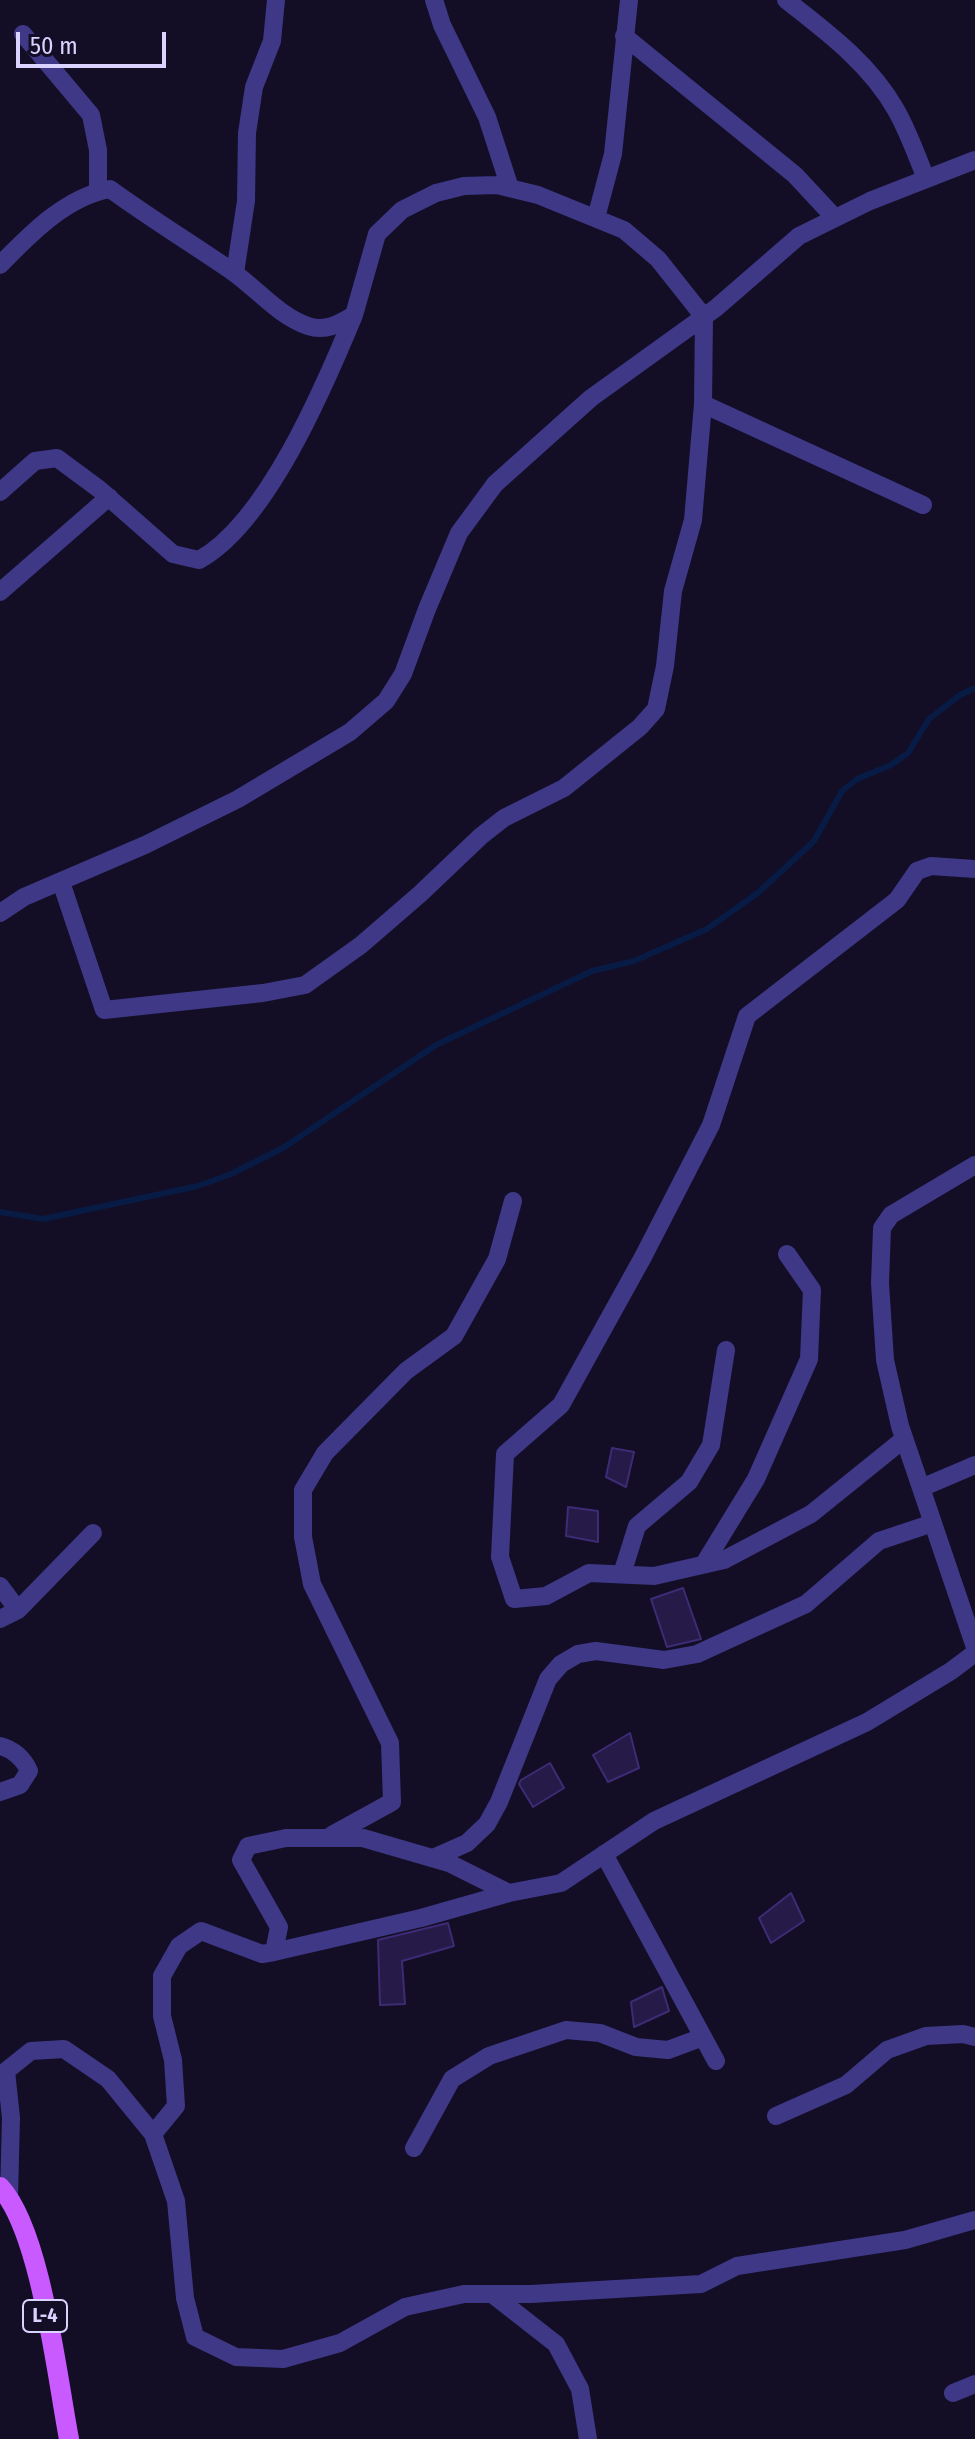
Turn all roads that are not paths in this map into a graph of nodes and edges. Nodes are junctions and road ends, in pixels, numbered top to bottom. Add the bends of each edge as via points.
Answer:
1 (276, 0) edge
2 (434, 0) edge
3 (629, 0) edge
4 (786, 0) edge
5 (23, 34) dead end
6 (624, 36) junction
7 (975, 160) edge
8 (926, 179) junction
9 (510, 188) junction
10 (98, 191) junction
11 (596, 218) junction
12 (835, 218) junction
13 (0, 265) edge
14 (235, 273) junction
15 (354, 315) junction
16 (704, 317) junction
17 (703, 404) junction
18 (0, 492) edge
19 (109, 497) junction
20 (923, 505) dead end
21 (0, 592) edge
22 (975, 869) edge
23 (61, 882) junction
24 (0, 913) edge
25 (975, 1165) edge
26 (513, 1201) dead end
27 (787, 1254) dead end
28 (726, 1350) dead end
29 (904, 1439) junction
30 (975, 1465) edge
31 (921, 1488) junction
32 (933, 1523) junction
33 (93, 1533) dead end
34 (704, 1564) junction
35 (622, 1574) junction
36 (0, 1586) edge
37 (18, 1610) junction
38 (0, 1619) edge
39 (975, 1650) edge
40 (0, 1746) edge
41 (0, 1792) edge
42 (326, 1838) junction
43 (604, 1854) junction
44 (433, 1858) junction
45 (509, 1893) junction
46 (274, 1952) junction
47 (703, 2037) junction
48 (975, 2037) edge
49 (716, 2061) dead end
50 (776, 2116) dead end
51 (153, 2134) junction
52 (414, 2148) dead end
53 (4, 2192) edge
54 (975, 2220) edge
55 (492, 2294) junction
56 (975, 2384) edge
57 (953, 2393) dead end
58 (69, 2439) edge
59 (588, 2439) edge

1 - 14 street via 272,41 254,87 247,133 246,201
2 - 9 street via 487,117
3 - 6 street
4 - 8 street via 862,63 896,109
5 - 10 street via 91,115
6 - 11 street via 613,154
6 - 12 street via 795,175
7 - 8 street
8 - 12 street
9 - 11 street
9 - 15 street via 464,186 402,210 377,234
10 - 13 street via 37,227
10 - 14 street via 110,189
11 - 16 street via 624,230 658,259
12 - 16 street via 799,236
14 - 15 street via 308,326 338,325
15 - 19 street via 312,410 254,509 217,550 199,560 173,554
16 - 17 street
16 - 23 street via 591,398 495,484 459,533 403,674 386,701 350,732 238,799
17 - 20 street
17 - 23 street via 693,520 673,591 656,709 564,788 504,818 481,836 361,945 305,985 104,1010
18 - 19 street via 35,461 57,458
19 - 21 street
22 - 35 street via 931,866 917,871 897,900 747,1016 711,1125 643,1257 561,1405 505,1454 500,1557 514,1599 546,1596 589,1573
23 - 24 street
25 - 29 street via 891,1215 882,1228 885,1360
26 - 42 street via 497,1259 454,1336 406,1371 325,1453 303,1490 303,1537 312,1584 390,1743 392,1802
27 - 34 street via 812,1290 809,1359 756,1479
28 - 35 street via 711,1445 689,1482 637,1526
29 - 31 street
29 - 34 street via 811,1514 724,1560
30 - 31 street
31 - 32 street
32 - 39 street
32 - 44 street via 879,1541 806,1604 697,1654 664,1660 596,1651 561,1664 548,1679 487,1824 467,1843
33 - 37 street
34 - 35 street via 654,1576
36 - 37 street
37 - 38 street
39 - 43 street via 951,1671 867,1722 654,1821
40 - 41 street via 26,1762 29,1771 20,1785
42 - 44 street via 363,1838
42 - 46 street via 286,1838 248,1846 241,1860 279,1927
43 - 45 street via 561,1883
43 - 47 street
44 - 45 street
45 - 46 street
46 - 51 street via 262,1954 201,1931 179,1946 162,1976 162,2016 173,2060 176,2106
47 - 49 street
47 - 52 street via 668,2050 566,2030 489,2056 452,2079
48 - 50 street via 926,2036 887,2050 846,2085
51 - 53 street via 108,2079 64,2049 31,2051 6,2071 11,2118
51 - 55 street via 176,2201 185,2298 195,2337 236,2357 283,2359 340,2343 405,2307 464,2294
53 - 58 main road, L-4 via 35,2260
54 - 55 street via 905,2240 737,2266 701,2284
55 - 59 street via 556,2344 580,2389
56 - 57 street

